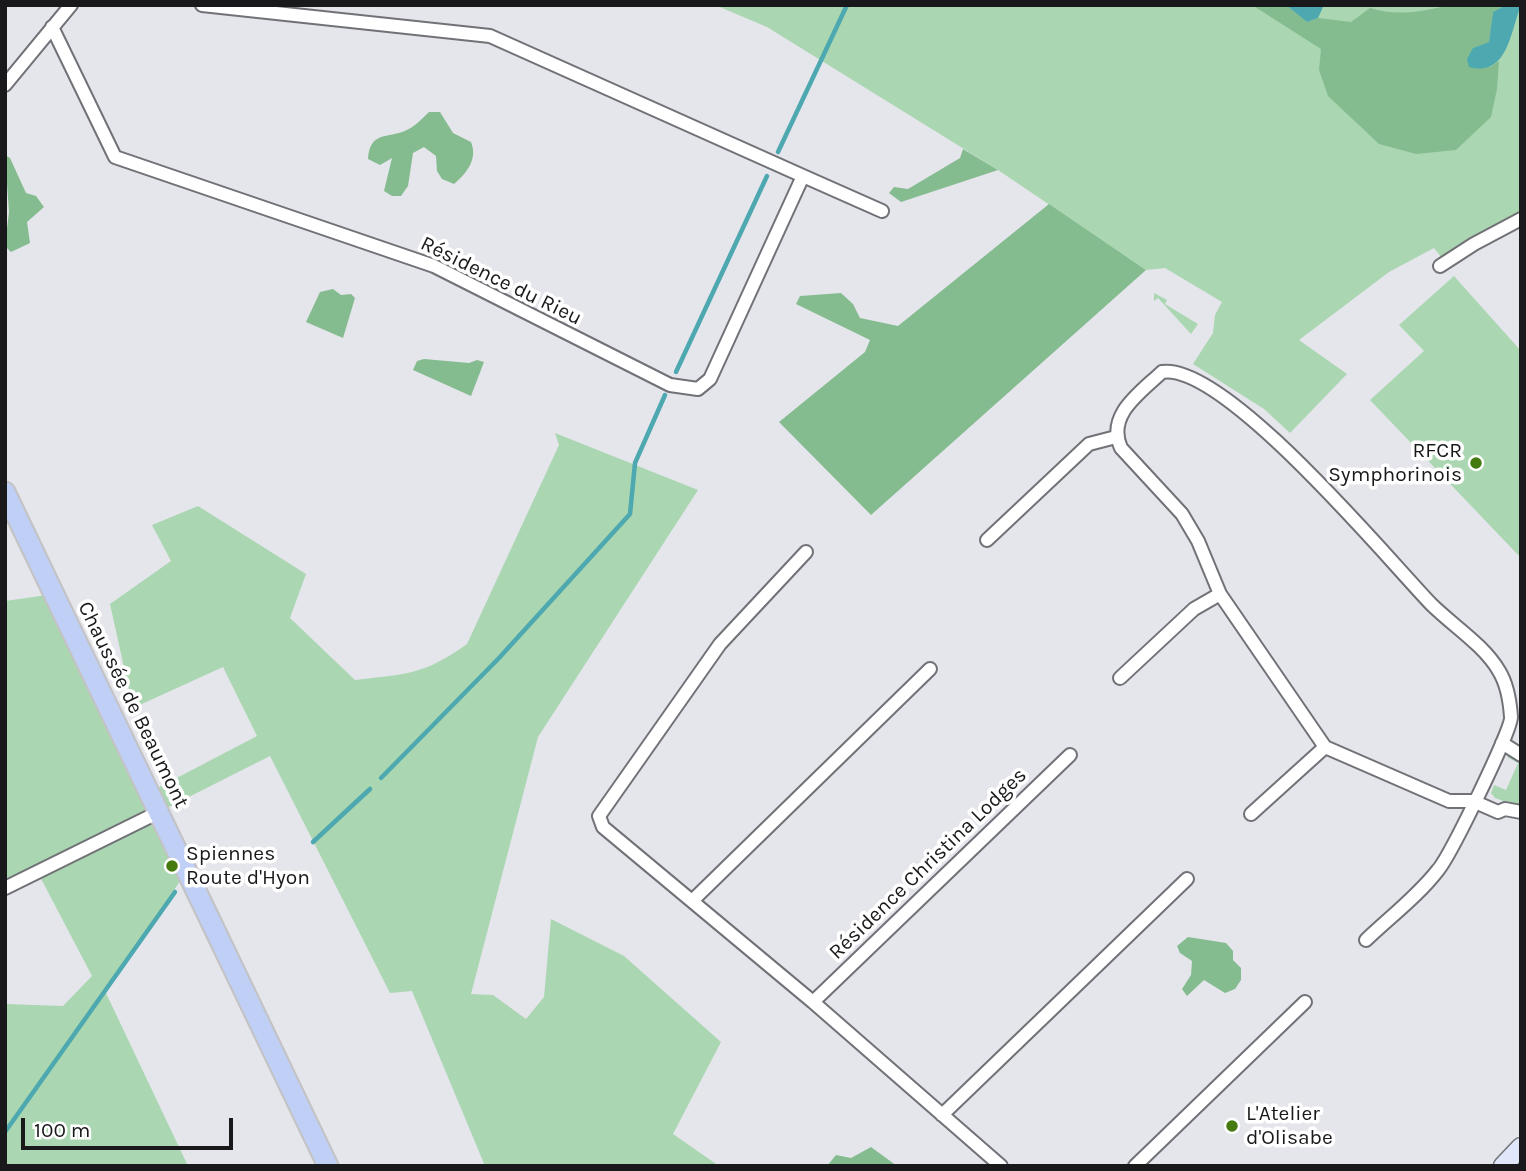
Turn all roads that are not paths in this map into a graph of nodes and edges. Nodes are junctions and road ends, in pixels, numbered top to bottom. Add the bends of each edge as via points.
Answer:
1 (71, 5) edge
2 (202, 5) edge
3 (52, 27) junction
4 (5, 85) edge
5 (803, 176) junction
6 (882, 211) dead end
7 (1521, 219) edge
8 (1440, 266) dead end
9 (1115, 437) junction
10 (5, 492) edge
11 (987, 540) dead end
12 (806, 551) dead end
13 (1220, 594) junction
14 (930, 669) dead end
15 (1120, 678) dead end
16 (1502, 743) junction
17 (1325, 747) junction
18 (1070, 755) dead end
19 (1521, 755) edge
20 (1473, 801) junction
21 (159, 812) junction
22 (1521, 812) edge
23 (1251, 814) dead end
24 (1187, 879) dead end
25 (5, 888) edge
26 (692, 901) junction
27 (1366, 940) dead end
28 (813, 1002) junction
29 (1305, 1002) dead end
30 (942, 1115) junction
31 (1521, 1147) edge
32 (328, 1166) edge
33 (1001, 1166) edge
34 (1135, 1166) edge
35 (1503, 1166) edge

1 - 3 street
2 - 5 street via 490,37
3 - 4 street
3 - 5 street, Résidence du Rieu via 115,157 434,266 680,388 698,389 710,379
5 - 6 street
7 - 8 street
9 - 11 street via 1089,444
9 - 13 street via 1182,514
9 - 16 street via 1121,413 1168,371 1197,381 1264,427 1498,669 1512,721
10 - 21 main road, Chaussée de Beaumont
12 - 26 street via 720,644 599,816 603,827
13 - 15 street via 1194,609
13 - 17 street
14 - 26 street
16 - 19 street
16 - 20 street
17 - 20 street via 1449,801
17 - 23 street
18 - 28 street, Résidence Christina Lodges
20 - 22 street via 1498,812
20 - 27 street via 1439,869
21 - 25 street
21 - 32 main road, Chaussée de Beaumont
24 - 30 street
26 - 28 street
28 - 30 street
29 - 34 street
30 - 33 street
31 - 35 main road

